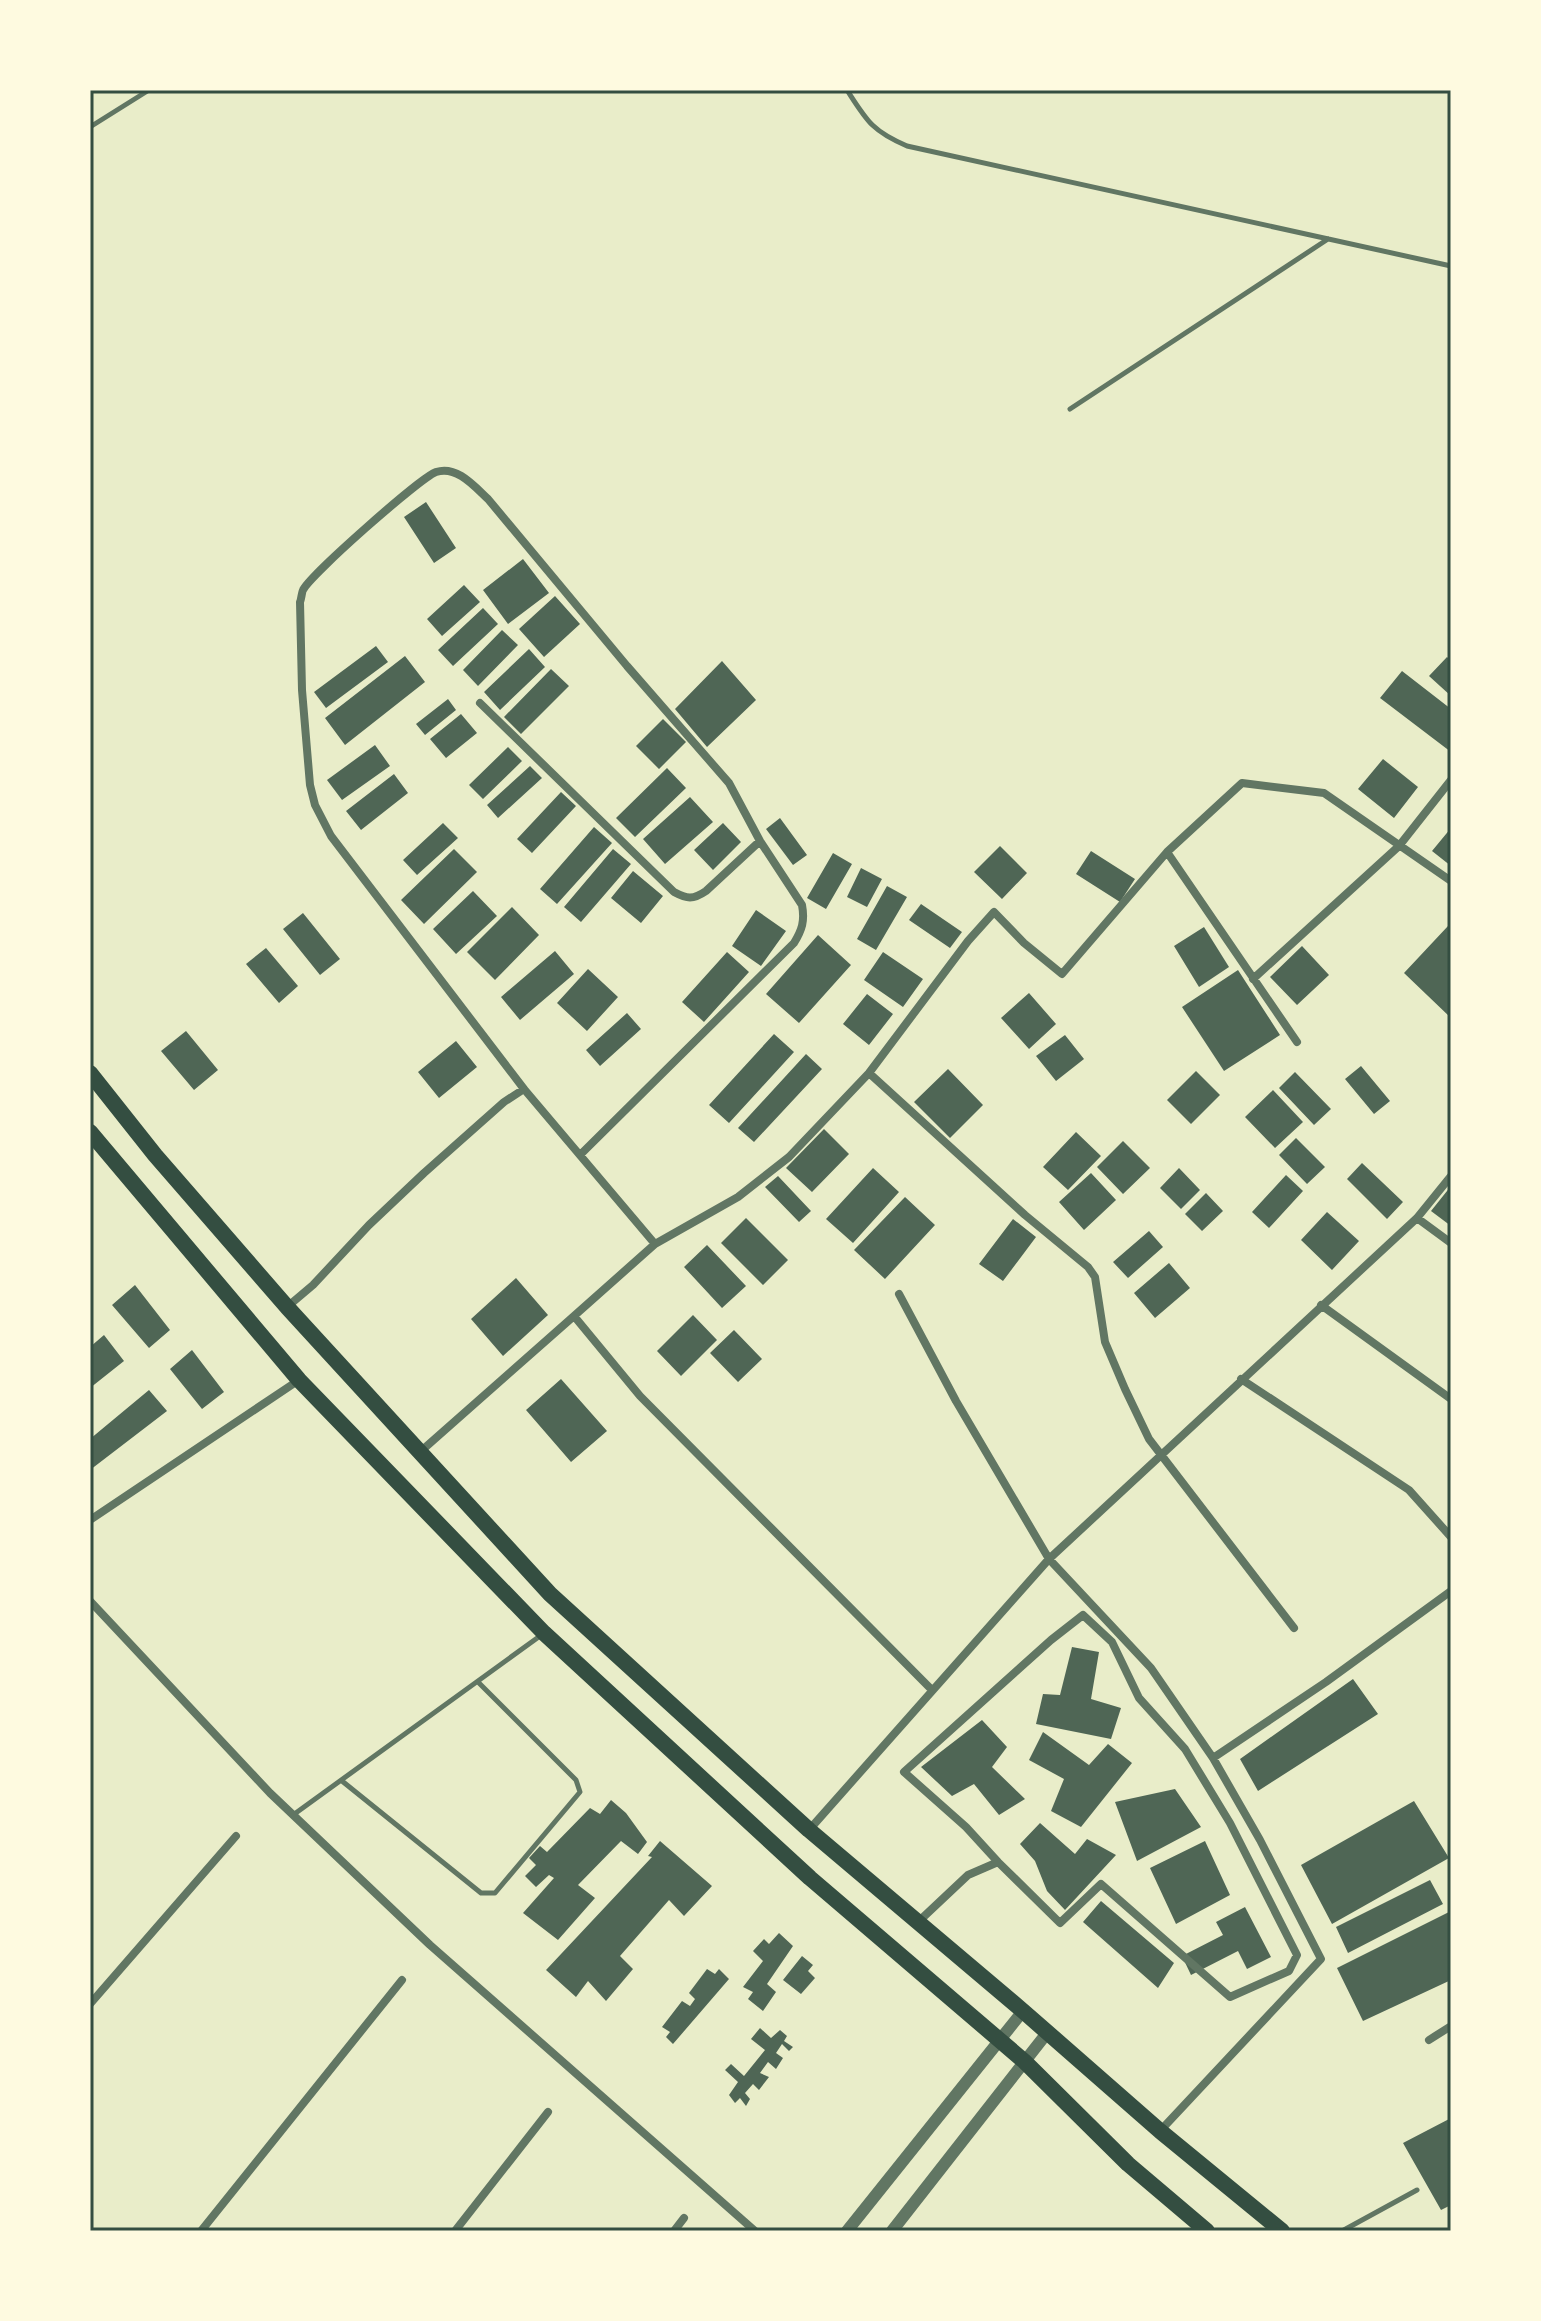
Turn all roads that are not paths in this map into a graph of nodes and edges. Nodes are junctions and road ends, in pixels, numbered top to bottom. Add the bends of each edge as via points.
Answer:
1 (149, 90) edge
2 (847, 90) edge
3 (90, 127) edge
4 (1329, 239) junction
5 (1451, 266) edge
6 (1070, 409) dead end
7 (480, 703) dead end
8 (1451, 780) edge
9 (760, 841) junction
10 (1399, 846) junction
11 (1167, 852) junction
12 (1451, 881) edge
13 (1253, 979) junction
14 (1297, 1042) dead end
15 (90, 1073) edge
16 (869, 1073) junction
17 (524, 1089) junction
18 (90, 1132) edge
19 (580, 1155) junction
20 (1451, 1176) edge
21 (1417, 1218) junction
22 (1451, 1243) edge
23 (655, 1244) junction
24 (899, 1294) dead end
25 (1321, 1305) junction
26 (287, 1307) junction
27 (574, 1316) junction
28 (1241, 1379) junction
29 (299, 1380) junction
30 (1451, 1399) edge
31 (420, 1452) junction
32 (1161, 1454) junction
33 (90, 1520) edge
34 (1451, 1537) edge
35 (1049, 1559) junction
36 (1451, 1591) edge
37 (90, 1601) edge
38 (1294, 1628) dead end
39 (544, 1633) junction
40 (478, 1682) junction
41 (932, 1690) junction
42 (1213, 1758) junction
43 (342, 1781) junction
44 (293, 1815) junction
45 (809, 1830) junction
46 (236, 1836) dead end
47 (998, 1862) junction
48 (917, 1923) junction
49 (402, 1980) dead end
50 (90, 2004) edge
51 (1023, 2011) junction
52 (1451, 2026) edge
53 (1047, 2033) junction
54 (1429, 2040) dead end
55 (998, 2041) junction
56 (1024, 2061) junction
57 (548, 2112) dead end
58 (1160, 2131) junction
59 (1417, 2190) dead end
60 (684, 2218) dead end
61 (201, 2231) edge
62 (455, 2231) edge
63 (674, 2231) edge
64 (755, 2231) edge
65 (847, 2231) edge
66 (892, 2231) edge
67 (1207, 2231) edge
68 (1282, 2231) edge
69 (1342, 2231) edge

1 - 3 lane
2 - 4 lane via 872,127 907,146
4 - 5 lane
4 - 6 lane
7 - 9 street via 687,899 706,891
8 - 10 street
9 - 17 street via 729,783 467,480 453,472 437,472 312,578 300,602 302,690 315,805 331,836
9 - 19 street via 802,905 802,930
10 - 11 street via 1324,793 1242,783
10 - 12 street
10 - 13 street
11 - 13 street
11 - 16 street via 1062,974 994,912
13 - 14 street
15 - 26 main road
16 - 23 street via 762,1180
16 - 32 street via 1088,1267 1095,1277 1105,1342 1149,1439
17 - 19 street
17 - 26 street via 424,1173
18 - 29 main road
19 - 23 street
20 - 21 street
21 - 22 street
21 - 25 street
23 - 27 street
24 - 35 street
25 - 28 street
25 - 30 street
26 - 31 main road
27 - 31 street
27 - 41 street via 640,1396
28 - 32 street
28 - 34 street via 1409,1490
29 - 33 street
29 - 39 main road
31 - 45 main road via 550,1594
32 - 35 street
32 - 38 street
35 - 41 street
35 - 42 street via 1151,1668
36 - 42 street
37 - 44 street
39 - 40 lane
39 - 55 main road via 810,1878
40 - 43 lane
40 - 43 lane via 576,1780 580,1792 495,1893 481,1893
41 - 45 street
42 - 58 street via 1321,1959
43 - 44 lane
44 - 64 street via 430,1945
45 - 48 main road
46 - 50 street
47 - 47 street via 904,1772 1083,1615 1112,1642 1139,1698 1185,1749 1230,1823 1297,1955 1289,1971 1230,1997 1101,1884 1060,1923
47 - 48 street via 968,1875
48 - 51 main road
49 - 61 street
51 - 53 main road
51 - 55 street
52 - 54 street
53 - 56 street
53 - 58 main road
55 - 56 main road
55 - 65 street
56 - 66 street
56 - 67 main road via 1128,2164
57 - 62 street
58 - 68 main road
59 - 69 lane
60 - 63 street

